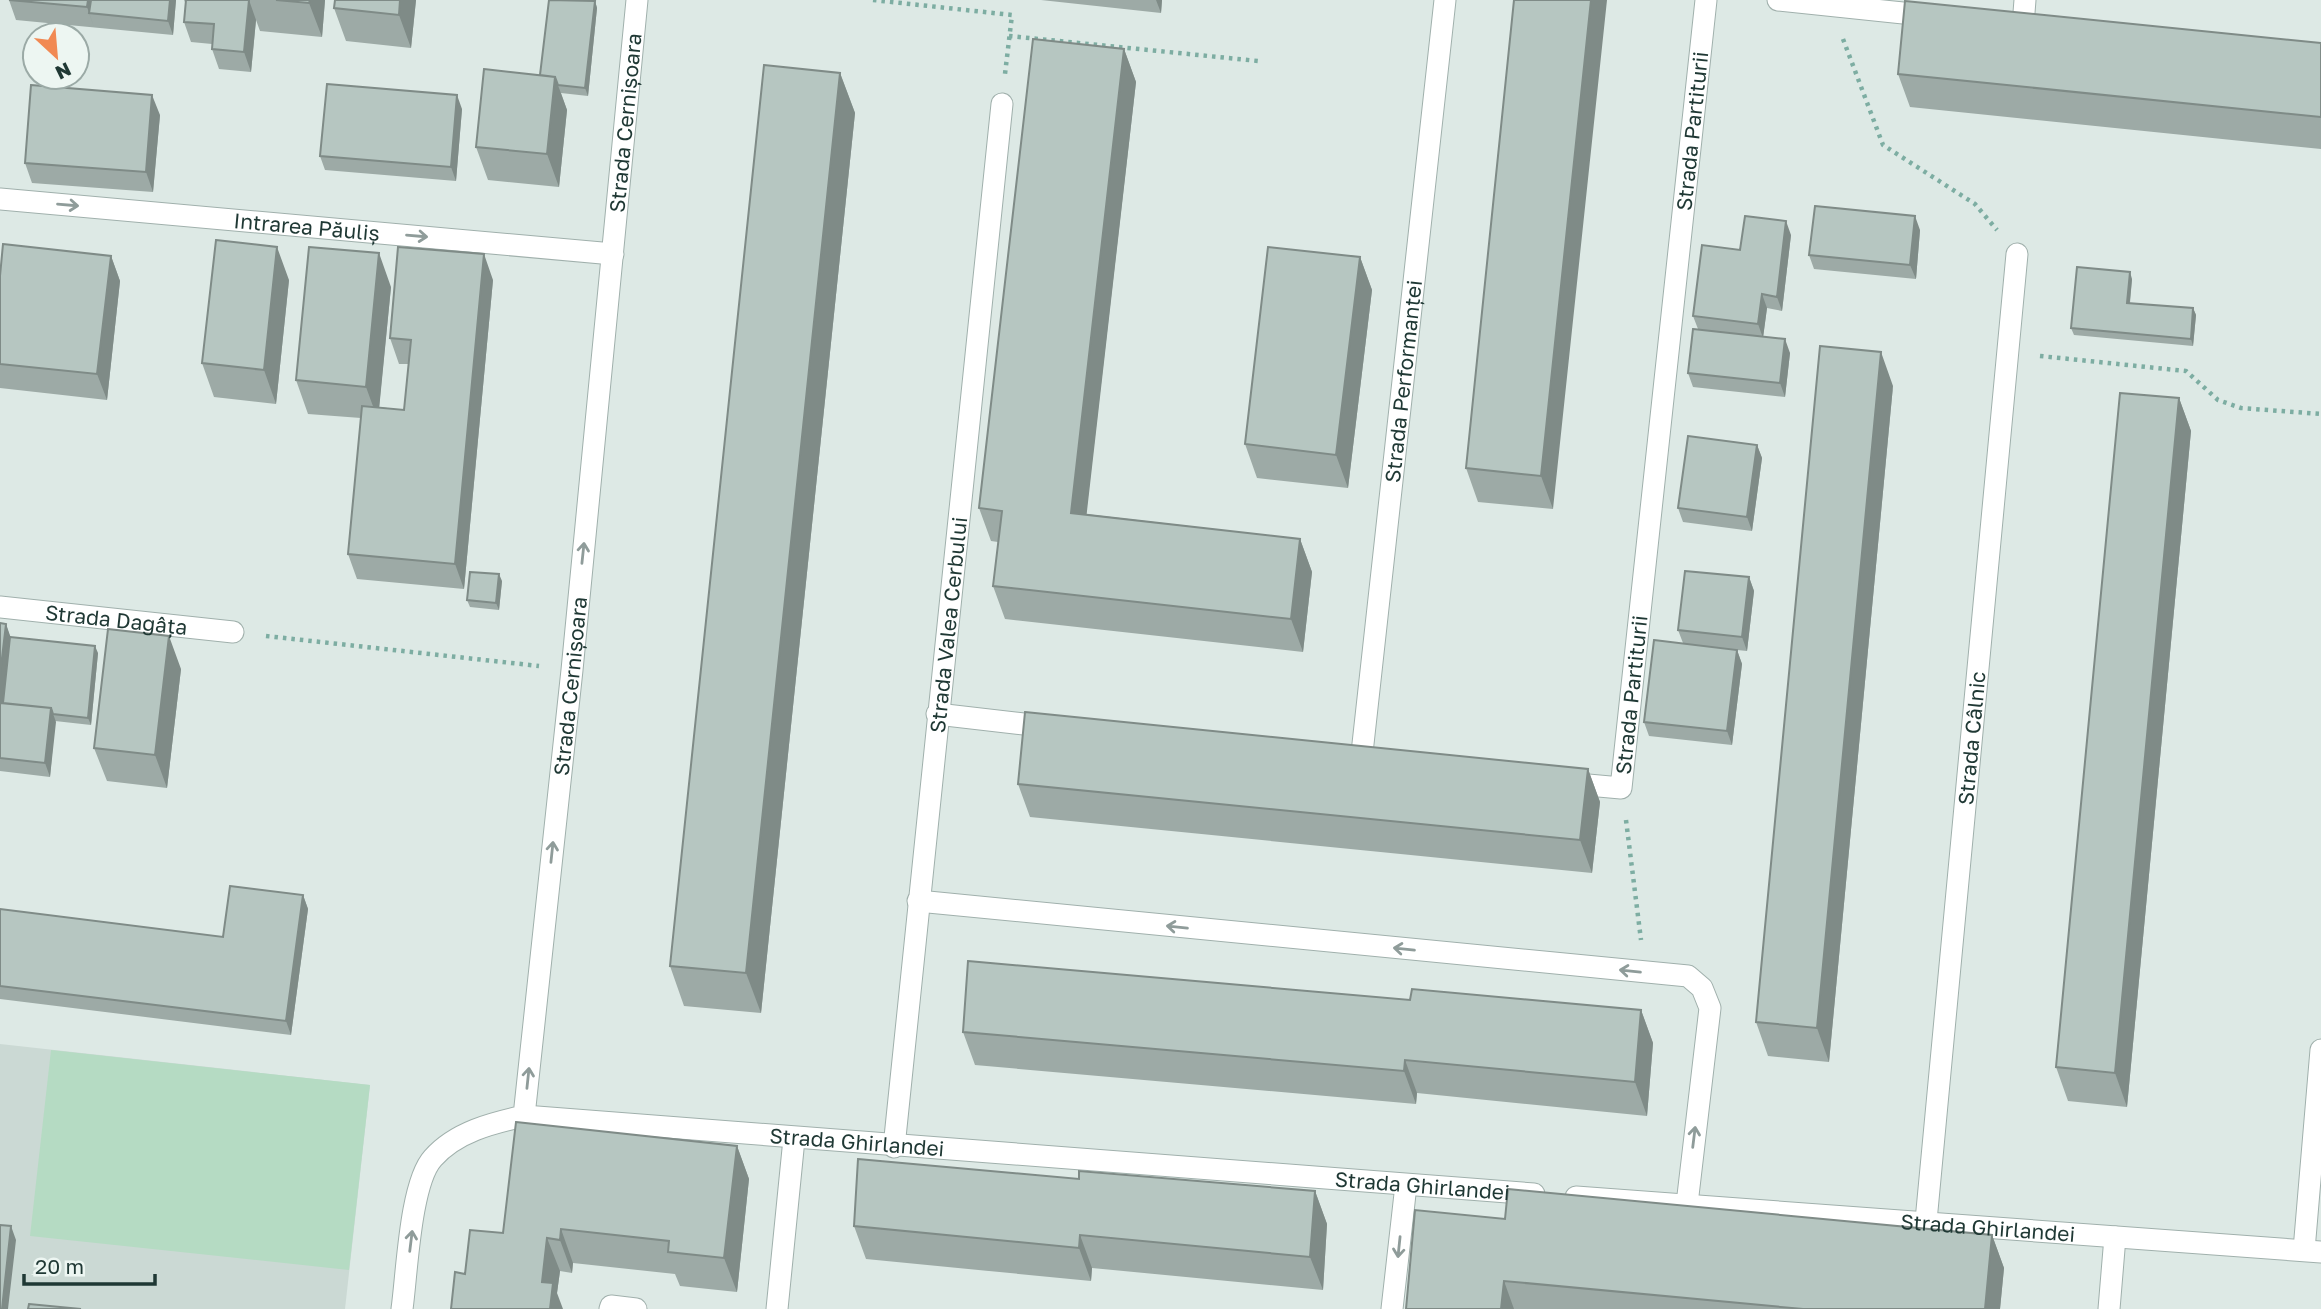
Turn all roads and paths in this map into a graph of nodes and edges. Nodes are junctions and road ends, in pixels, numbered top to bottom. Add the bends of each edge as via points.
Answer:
1 (637, 0) edge
2 (873, 0) edge
3 (1445, 0) edge
4 (1706, 0) edge
5 (1777, 0) edge
6 (2025, 0) edge
7 (1830, 5) junction
8 (1954, 18) edge
9 (1995, 22) edge
10 (2023, 25) junction
11 (2050, 27) edge
12 (1009, 36) junction
13 (1258, 61) dead end
14 (1002, 103) joint
15 (0, 199) edge
16 (612, 254) junction
17 (2017, 254) joint
18 (2008, 352) junction
19 (2321, 414) edge
20 (0, 607) edge
21 (233, 632) joint
22 (572, 670) junction
23 (937, 714) junction
24 (1074, 729) edge
25 (1333, 759) edge
26 (1361, 762) junction
27 (1388, 765) edge
28 (1539, 780) edge
29 (1621, 788) junction
30 (918, 901) junction
31 (1645, 973) junction
32 (2321, 1051) edge
33 (524, 1116) junction
34 (794, 1139) junction
35 (894, 1147) junction
36 (1406, 1185) junction
37 (1687, 1204) junction
38 (1926, 1222) junction
39 (2115, 1237) junction
40 (2312, 1251) edge
41 (402, 1309) edge
42 (610, 1309) edge
43 (636, 1309) edge
44 (777, 1309) edge
45 (1392, 1309) edge
46 (2109, 1309) edge

1 - 16 street, Strada Cernișoara
2 - 12 path via 1012,15
3 - 26 street, Strada Performanței
4 - 29 street, Strada Partiturii
5 - 7 street
6 - 10 street
7 - 8 street
7 - 17 path via 1883,145 1975,204
9 - 10 street
10 - 11 street
12 - 13 path
12 - 14 path
14 - 23 street, Strada Valea Cerbului
15 -> 16 street, Intrarea Păuliș
22 -> 16 street, Strada Cernișoara
17 - 18 street, Strada Câlnic
18 - 19 path via 2186,371 2218,400 2241,408
18 - 38 street, Strada Câlnic
20 - 21 street, Strada Dagâța
21 - 22 path
33 -> 22 street, Strada Cernișoara
23 - 24 street
23 - 30 street, Strada Valea Cerbului
25 - 26 street
26 - 27 street
28 - 29 street, Strada Partiturii
29 - 31 path
31 -> 30 street
30 - 35 street, Strada Valea Cerbului
37 -> 31 street via 1710,1008 1702,988 1688,976
32 - 40 street
33 - 34 street, Strada Ghirlandei
41 -> 33 street via 417,1194 432,1159 460,1137
34 - 35 street, Strada Ghirlandei
34 - 44 street
35 - 36 street, Strada Ghirlandei
36 - 37 street, Strada Ghirlandei
36 -> 45 street
37 - 38 street, Strada Ghirlandei
38 - 39 street, Strada Ghirlandei
39 - 40 street, Strada Ghirlandei
39 - 46 street
42 - 43 street

